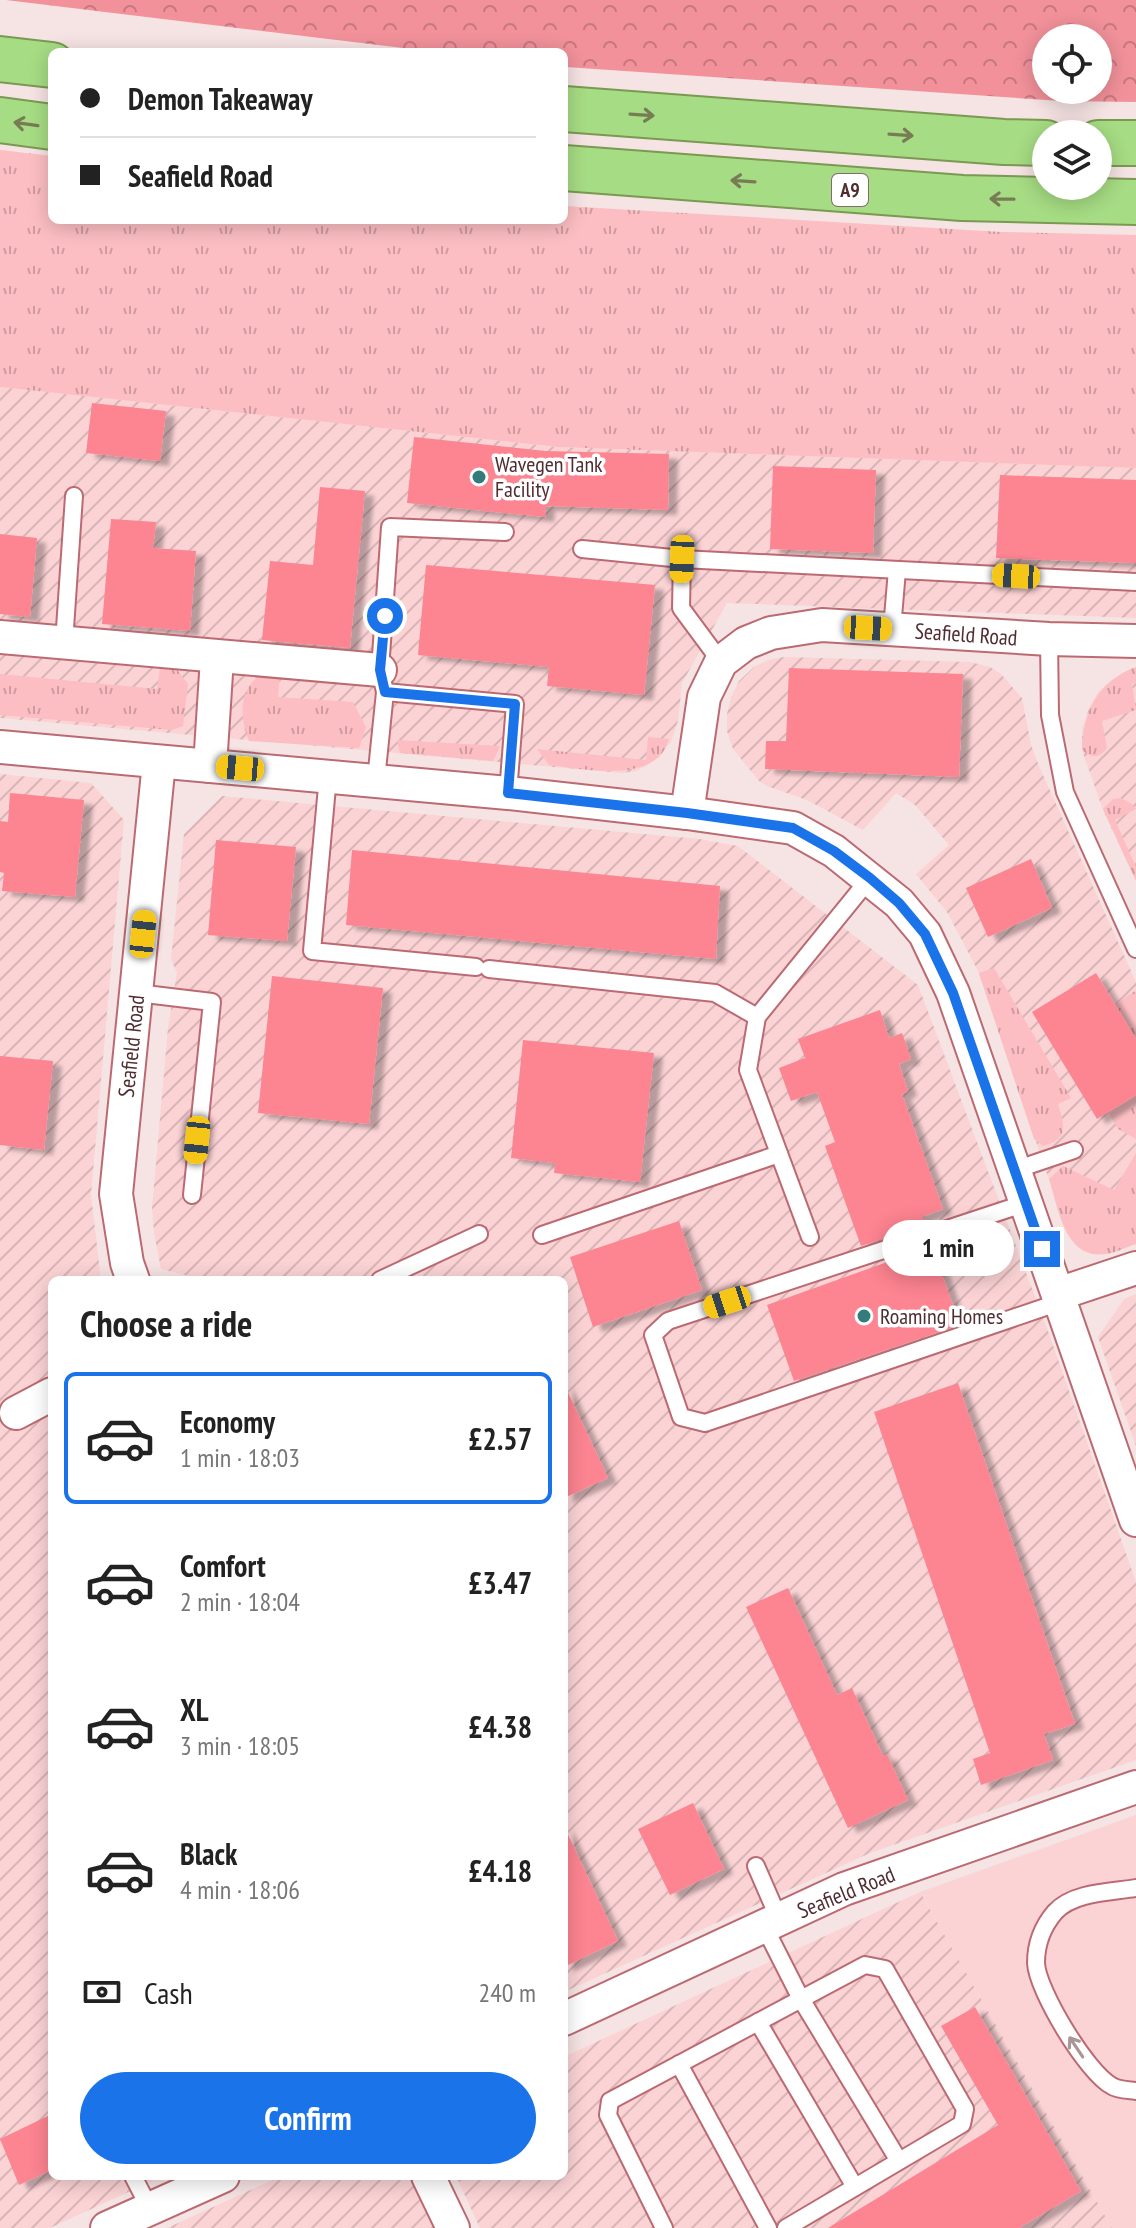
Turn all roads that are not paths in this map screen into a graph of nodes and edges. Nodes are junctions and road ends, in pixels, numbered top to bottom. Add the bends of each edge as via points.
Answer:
1 (0, 59) edge
2 (48, 65) edge
3 (568, 109) edge
4 (0, 120) edge
5 (48, 126) edge
6 (1032, 142) edge
7 (1112, 143) edge
8 (1136, 143) edge
9 (568, 168) edge
10 (1136, 202) edge
11 (74, 496) dead end
12 (505, 532) dead end
13 (582, 549) dead end
14 (682, 559) junction
15 (897, 570) junction
16 (1136, 582) edge
17 (892, 629) junction
18 (0, 637) edge
19 (1049, 639) junction
20 (1136, 641) edge
21 (64, 643) junction
22 (217, 658) junction
23 (721, 662) junction
24 (382, 681) junction
25 (0, 747) edge
26 (159, 762) junction
27 (210, 766) junction
28 (328, 776) junction
29 (376, 780) junction
30 (508, 793) junction
31 (687, 813) junction
32 (870, 878) junction
33 (1136, 949) edge
34 (137, 993) junction
35 (757, 1017) junction
36 (1074, 1150) dead end
37 (779, 1154) junction
38 (1015, 1170) junction
39 (192, 1195) dead end
40 (1026, 1203) junction
41 (479, 1234) dead end
42 (542, 1235) dead end
43 (810, 1237) dead end
44 (1136, 1268) edge
45 (132, 1276) edge
46 (389, 1276) edge
47 (1059, 1298) junction
48 (48, 1396) edge
49 (16, 1413) dead end
50 (1136, 1520) edge
51 (1136, 1787) edge
52 (756, 1866) dead end
53 (1136, 1888) edge
54 (772, 1923) junction
55 (801, 1999) junction
56 (568, 2017) edge
57 (758, 2022) junction
58 (679, 2064) junction
59 (1136, 2091) edge
60 (899, 2161) junction
61 (135, 2180) edge
62 (214, 2180) edge
63 (430, 2180) edge
64 (855, 2187) junction
65 (150, 2209) junction
66 (107, 2228) edge
67 (453, 2228) edge
68 (664, 2228) edge
69 (768, 2228) edge
70 (786, 2228) edge

1 - 2 highway
3 -> 6 highway
5 -> 4 highway
7 - 8 highway
10 -> 9 highway, A9 via 962,198
11 - 21 lane
12 - 24 lane via 390,527
13 - 14 lane
14 - 15 lane
14 - 23 lane via 681,608
15 - 16 lane
15 - 17 lane
17 - 19 street, Seafield Road
17 - 23 street, Seafield Road via 822,625 771,633
18 - 21 street
19 - 20 street, Seafield Road
19 - 33 lane via 1050,715 1065,792
21 - 22 street
22 - 24 street
22 - 27 street
23 - 31 street via 704,697
24 - 29 lane
24 - 30 lane via 515,704
25 - 26 street
26 - 27 street
26 - 34 street, Seafield Road
27 - 28 street
28 - 29 street
28 - 35 lane via 312,951 715,993
29 - 30 street
30 - 31 street
31 - 32 street via 793,828
32 - 35 lane
32 - 38 street via 925,934 953,993
34 - 39 lane via 212,1002
34 - 45 street, Seafield Road via 116,1194
35 - 37 lane via 748,1070
36 - 38 lane
37 - 42 lane
37 - 43 lane
38 - 40 street
40 - 47 street
40 - 47 lane via 668,1321 653,1335 681,1417 705,1423
41 - 46 lane
44 - 47 street
47 - 50 street
48 - 49 street
51 - 54 street, Seafield Road via 844,1889
52 - 54 lane
59 -> 53 lane via 1113,2087 1086,2062 1036,1966 1038,1939 1056,1911 1078,1898
54 - 55 lane
54 - 56 street, Seafield Road
55 - 57 lane
55 - 60 lane
55 - 60 lane via 865,1965 885,1969 965,2109 962,2124
57 - 58 lane
57 - 64 lane
58 - 68 lane via 610,2101 608,2115
58 - 69 lane
60 - 64 lane
61 - 65 lane
62 - 65 street
63 - 67 street
64 - 70 lane
65 - 66 street

